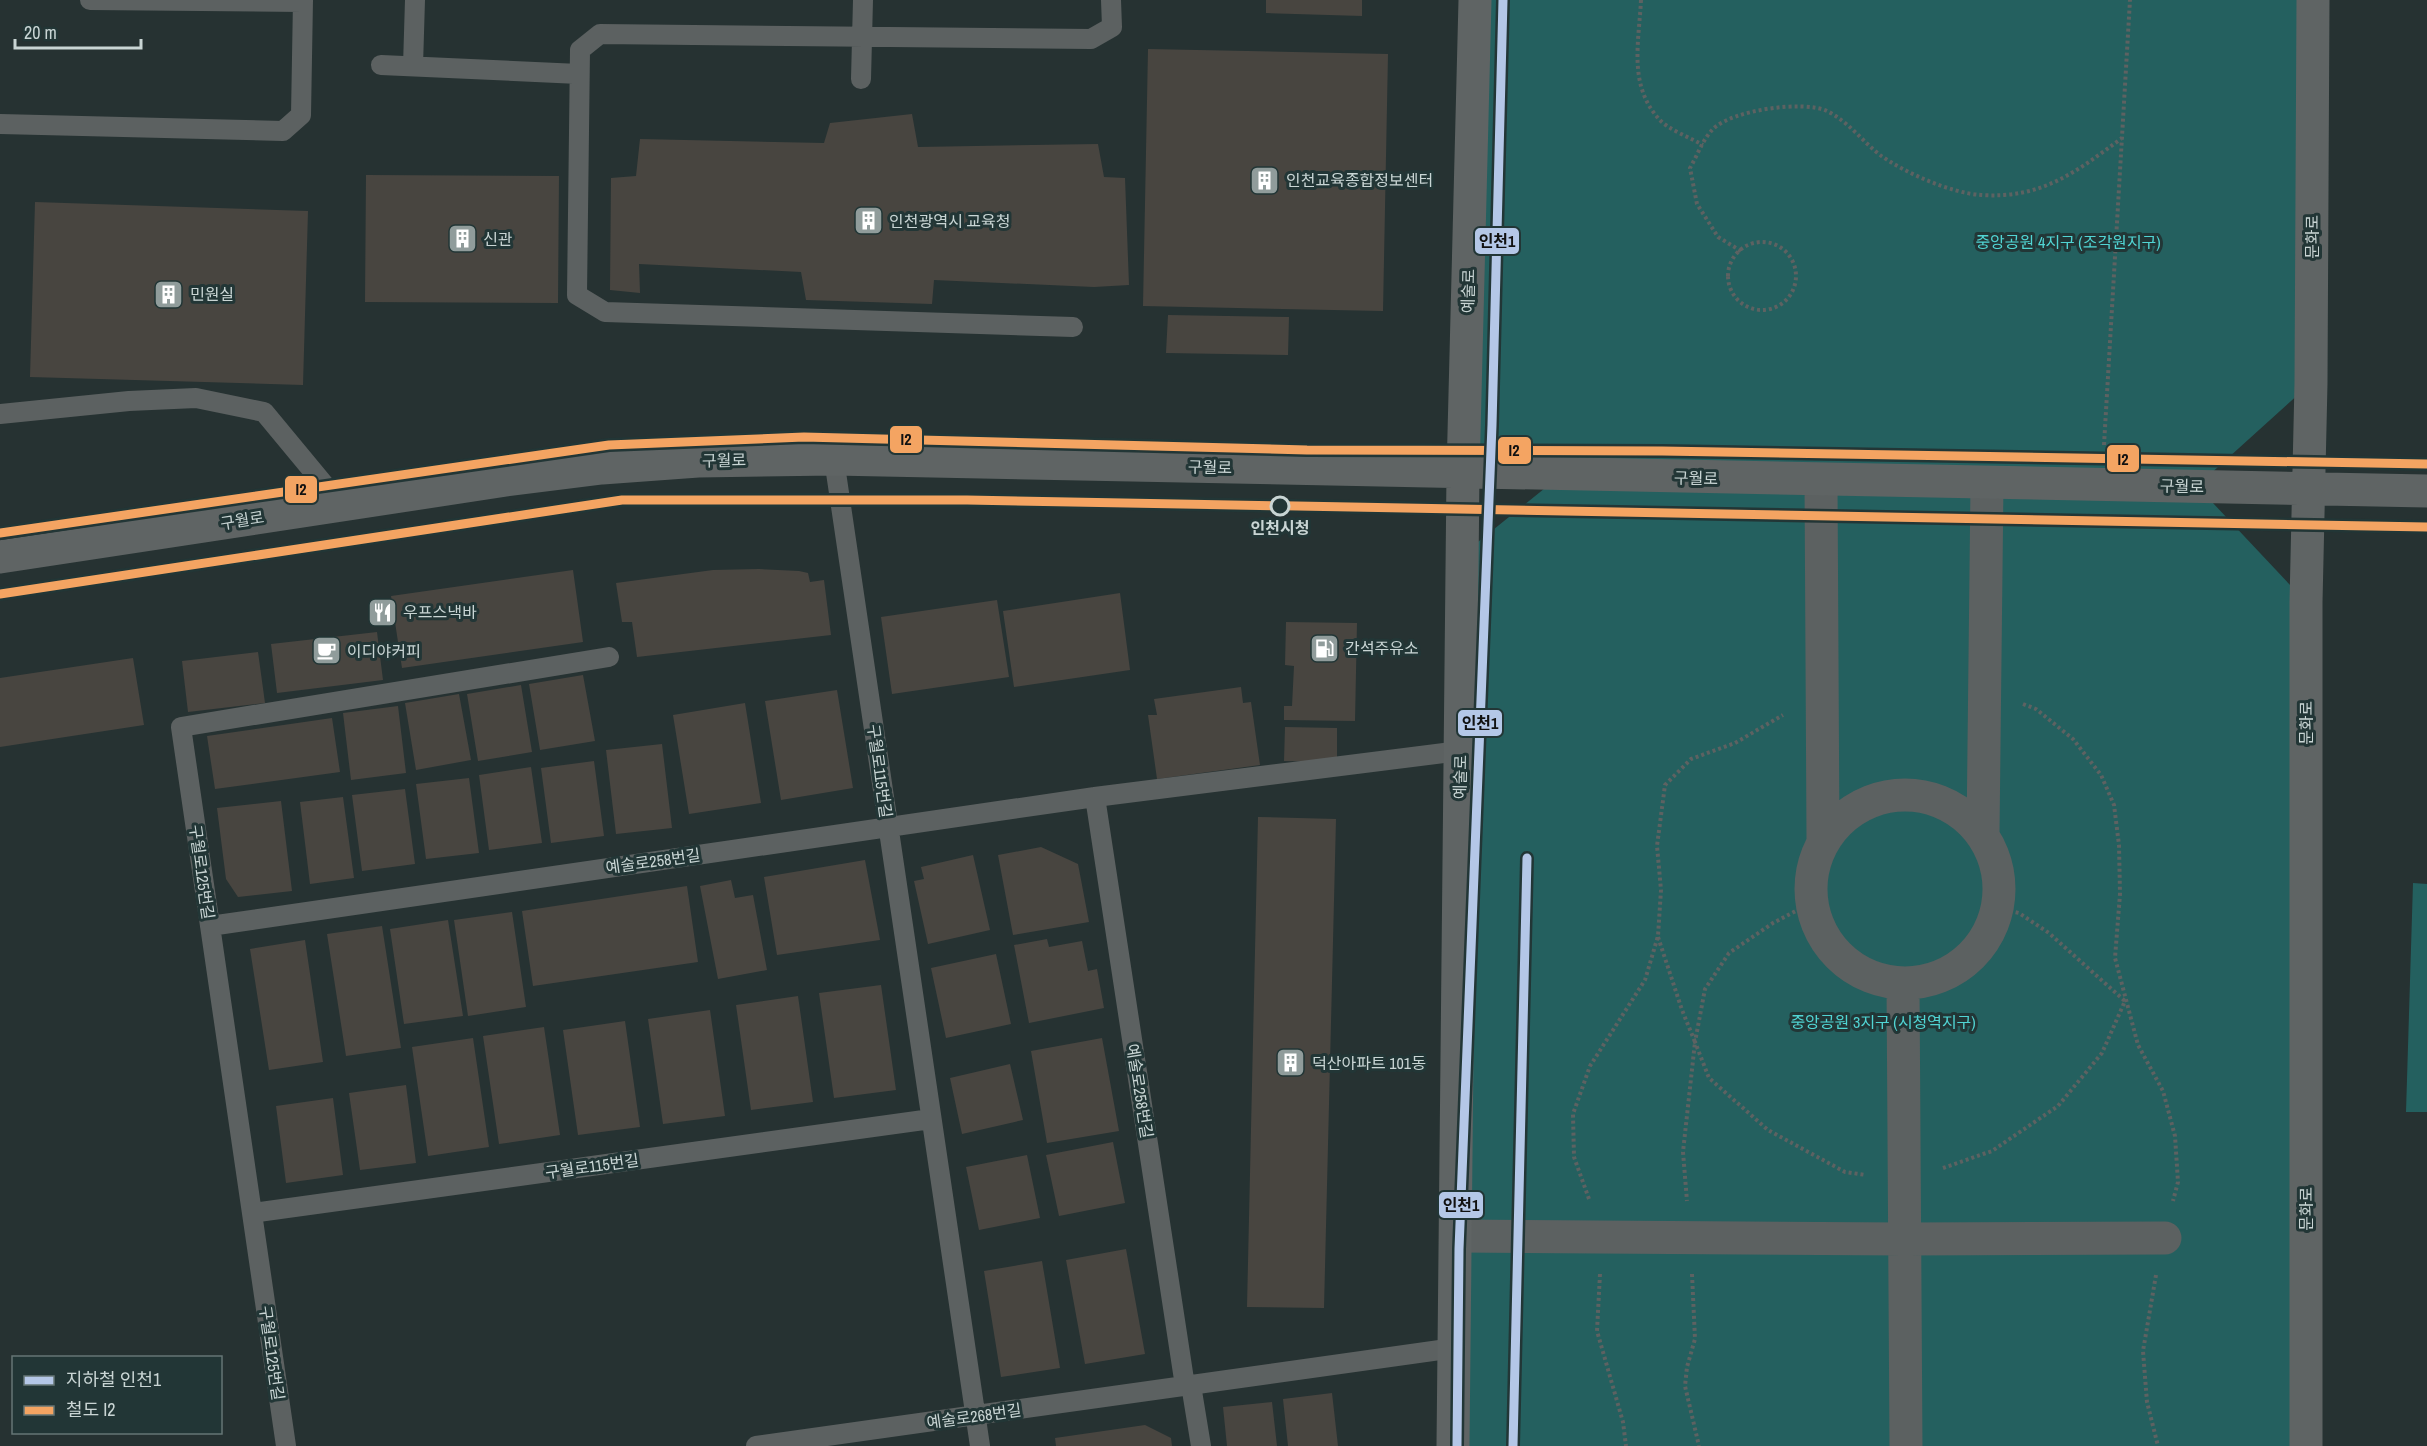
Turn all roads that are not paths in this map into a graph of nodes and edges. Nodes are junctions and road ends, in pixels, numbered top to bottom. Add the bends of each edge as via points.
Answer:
1 (90, 0) edge
2 (415, 0) edge
3 (863, 0) edge
4 (1111, 0) edge
5 (1475, 0) edge
6 (2313, 0) edge
7 (303, 1) edge
8 (862, 38) junction
9 (381, 65) dead end
10 (413, 66) junction
11 (579, 74) junction
12 (861, 79) dead end
13 (0, 124) edge
14 (1073, 327) dead end
15 (0, 414) edge
16 (834, 459) junction
17 (1464, 473) junction
18 (1821, 480) junction
19 (1988, 483) junction
20 (2309, 489) junction
21 (2427, 491) edge
22 (341, 505) junction
23 (0, 557) edge
24 (609, 657) dead end
25 (1460, 751) junction
26 (1095, 797) junction
27 (888, 827) junction
28 (1983, 834) junction
29 (1823, 840) junction
30 (210, 926) junction
31 (1903, 983) junction
32 (931, 1119) junction
33 (252, 1213) junction
34 (1456, 1236) junction
35 (2165, 1238) road end
36 (1904, 1239) junction
37 (1454, 1348) junction
38 (1188, 1386) junction
39 (975, 1416) junction
40 (286, 1446) edge
41 (756, 1446) edge
42 (980, 1446) edge
43 (1201, 1446) edge
44 (1453, 1446) edge
45 (1906, 1446) edge
46 (2306, 1446) edge

1 - 7 lane
2 - 10 lane
3 - 8 lane
4 - 8 lane via 1112,27 1091,39
5 - 17 main road, 예술로
6 - 20 main road, 문화로
7 - 13 lane via 301,115 283,131
8 - 11 lane via 600,34 580,50
8 - 12 lane
9 - 10 lane
10 - 11 lane
11 - 14 lane via 577,296 605,312
15 - 22 lane via 196,398 264,412
16 - 17 main road, 구월로
16 - 22 main road, 구월로 via 698,461 602,468
16 - 27 lane, 구월로115번길
17 - 18 main road, 구월로
17 - 25 main road, 예술로
18 - 19 main road, 구월로
18 - 29 street
19 - 20 main road, 구월로
19 - 28 street
20 - 21 main road, 구월로
20 - 46 main road, 문화로
22 - 23 main road, 구월로
24 - 30 lane, 구월로125번길 via 181,727
25 - 26 lane, 예술로258번길
25 - 34 main road, 예술로
26 - 27 lane, 예술로258번길
26 - 38 lane, 예술로258번길
27 - 30 lane, 예술로258번길
27 - 32 lane, 구월로115번길
28 - 29 street via 1962,813 1935,799 1905,794 1873,800 1844,815
28 - 31 street via 1996,862 2000,892 1994,921 1980,948 1958,968 1930,981
29 - 31 street via 1811,870 1811,903 1821,934 1840,959 1868,977
30 - 33 lane, 구월로125번길
31 - 36 street
32 - 33 lane, 구월로115번길
32 - 39 lane, 구월로115번길
33 - 40 lane, 구월로125번길
34 - 36 street
34 - 37 main road, 예술로
35 - 36 street
36 - 45 street
37 - 38 lane, 예술로268번길
37 - 44 main road, 예술로
38 - 39 lane, 예술로268번길
38 - 43 lane
39 - 41 lane, 예술로268번길
39 - 42 lane, 구월로115번길

